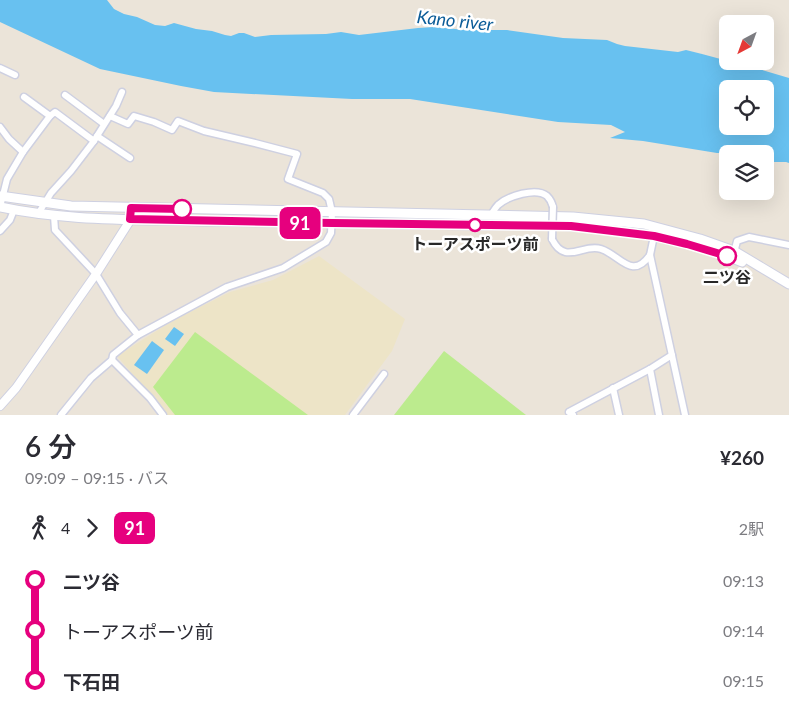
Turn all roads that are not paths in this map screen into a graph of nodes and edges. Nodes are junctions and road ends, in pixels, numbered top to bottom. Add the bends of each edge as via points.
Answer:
1 (0, 68) edge
2 (15, 75) dead end
3 (122, 92) dead end
4 (65, 95) dead end
5 (24, 97) dead end
6 (50, 116) junction
7 (110, 116) junction
8 (104, 124) junction
9 (0, 127) edge
10 (95, 138) junction
11 (23, 152) junction
12 (130, 158) dead end
13 (1, 196) edge
14 (45, 202) junction
15 (0, 207) edge
16 (131, 208) junction
17 (14, 210) junction
18 (332, 212) junction
19 (38, 214) junction
20 (491, 215) junction
21 (54, 216) junction
22 (130, 219) junction
23 (332, 223) junction
24 (0, 231) edge
25 (654, 236) junction
26 (789, 245) edge
27 (650, 255) junction
28 (734, 255) junction
29 (96, 274) junction
30 (789, 284) edge
31 (138, 335) junction
32 (672, 355) junction
33 (112, 360) junction
34 (650, 369) junction
35 (384, 374) dead end
36 (613, 388) junction
37 (0, 406) edge
38 (61, 415) edge
39 (163, 415) edge
40 (353, 415) edge
41 (572, 415) edge
42 (619, 415) edge
43 (659, 415) edge
44 (685, 415) edge

1 - 2 street
3 - 7 street
4 - 8 street
5 - 6 street
6 - 10 street via 55,112
6 - 11 street
7 - 8 street
7 - 18 street via 128,124 134,116 172,130 178,121 204,131 297,154 288,179 323,193 329,199
8 - 10 street
9 - 11 street
10 - 12 street
10 - 14 street
11 - 13 street via 6,179
13 - 14 main road
13 - 15 street
14 - 16 main road
14 - 19 street
15 - 17 main road
16 - 18 main road
16 - 22 street
17 - 19 main road
17 - 24 street
18 - 20 main road
18 - 23 street
19 - 21 main road
20 - 27 street, bridge via 498,205 519,195 532,192 546,195 553,207 552,239 564,252 600,249 629,266 638,266
20 - 28 main road via 572,217 644,224 700,239
21 - 22 main road
21 - 29 street via 55,230
22 - 23 main road
22 - 29 street
23 - 25 main road via 571,226
23 - 31 street via 326,242 283,268 227,287
25 - 27 street
25 - 28 main road
26 - 28 street via 748,237 738,241
27 - 32 street
28 - 30 main road
29 - 31 street
29 - 37 street
31 - 33 street via 113,355
32 - 34 street
32 - 44 street
33 - 38 street via 91,378
33 - 39 street
34 - 36 street
34 - 43 street
35 - 40 street
36 - 41 street via 569,412
36 - 42 street

